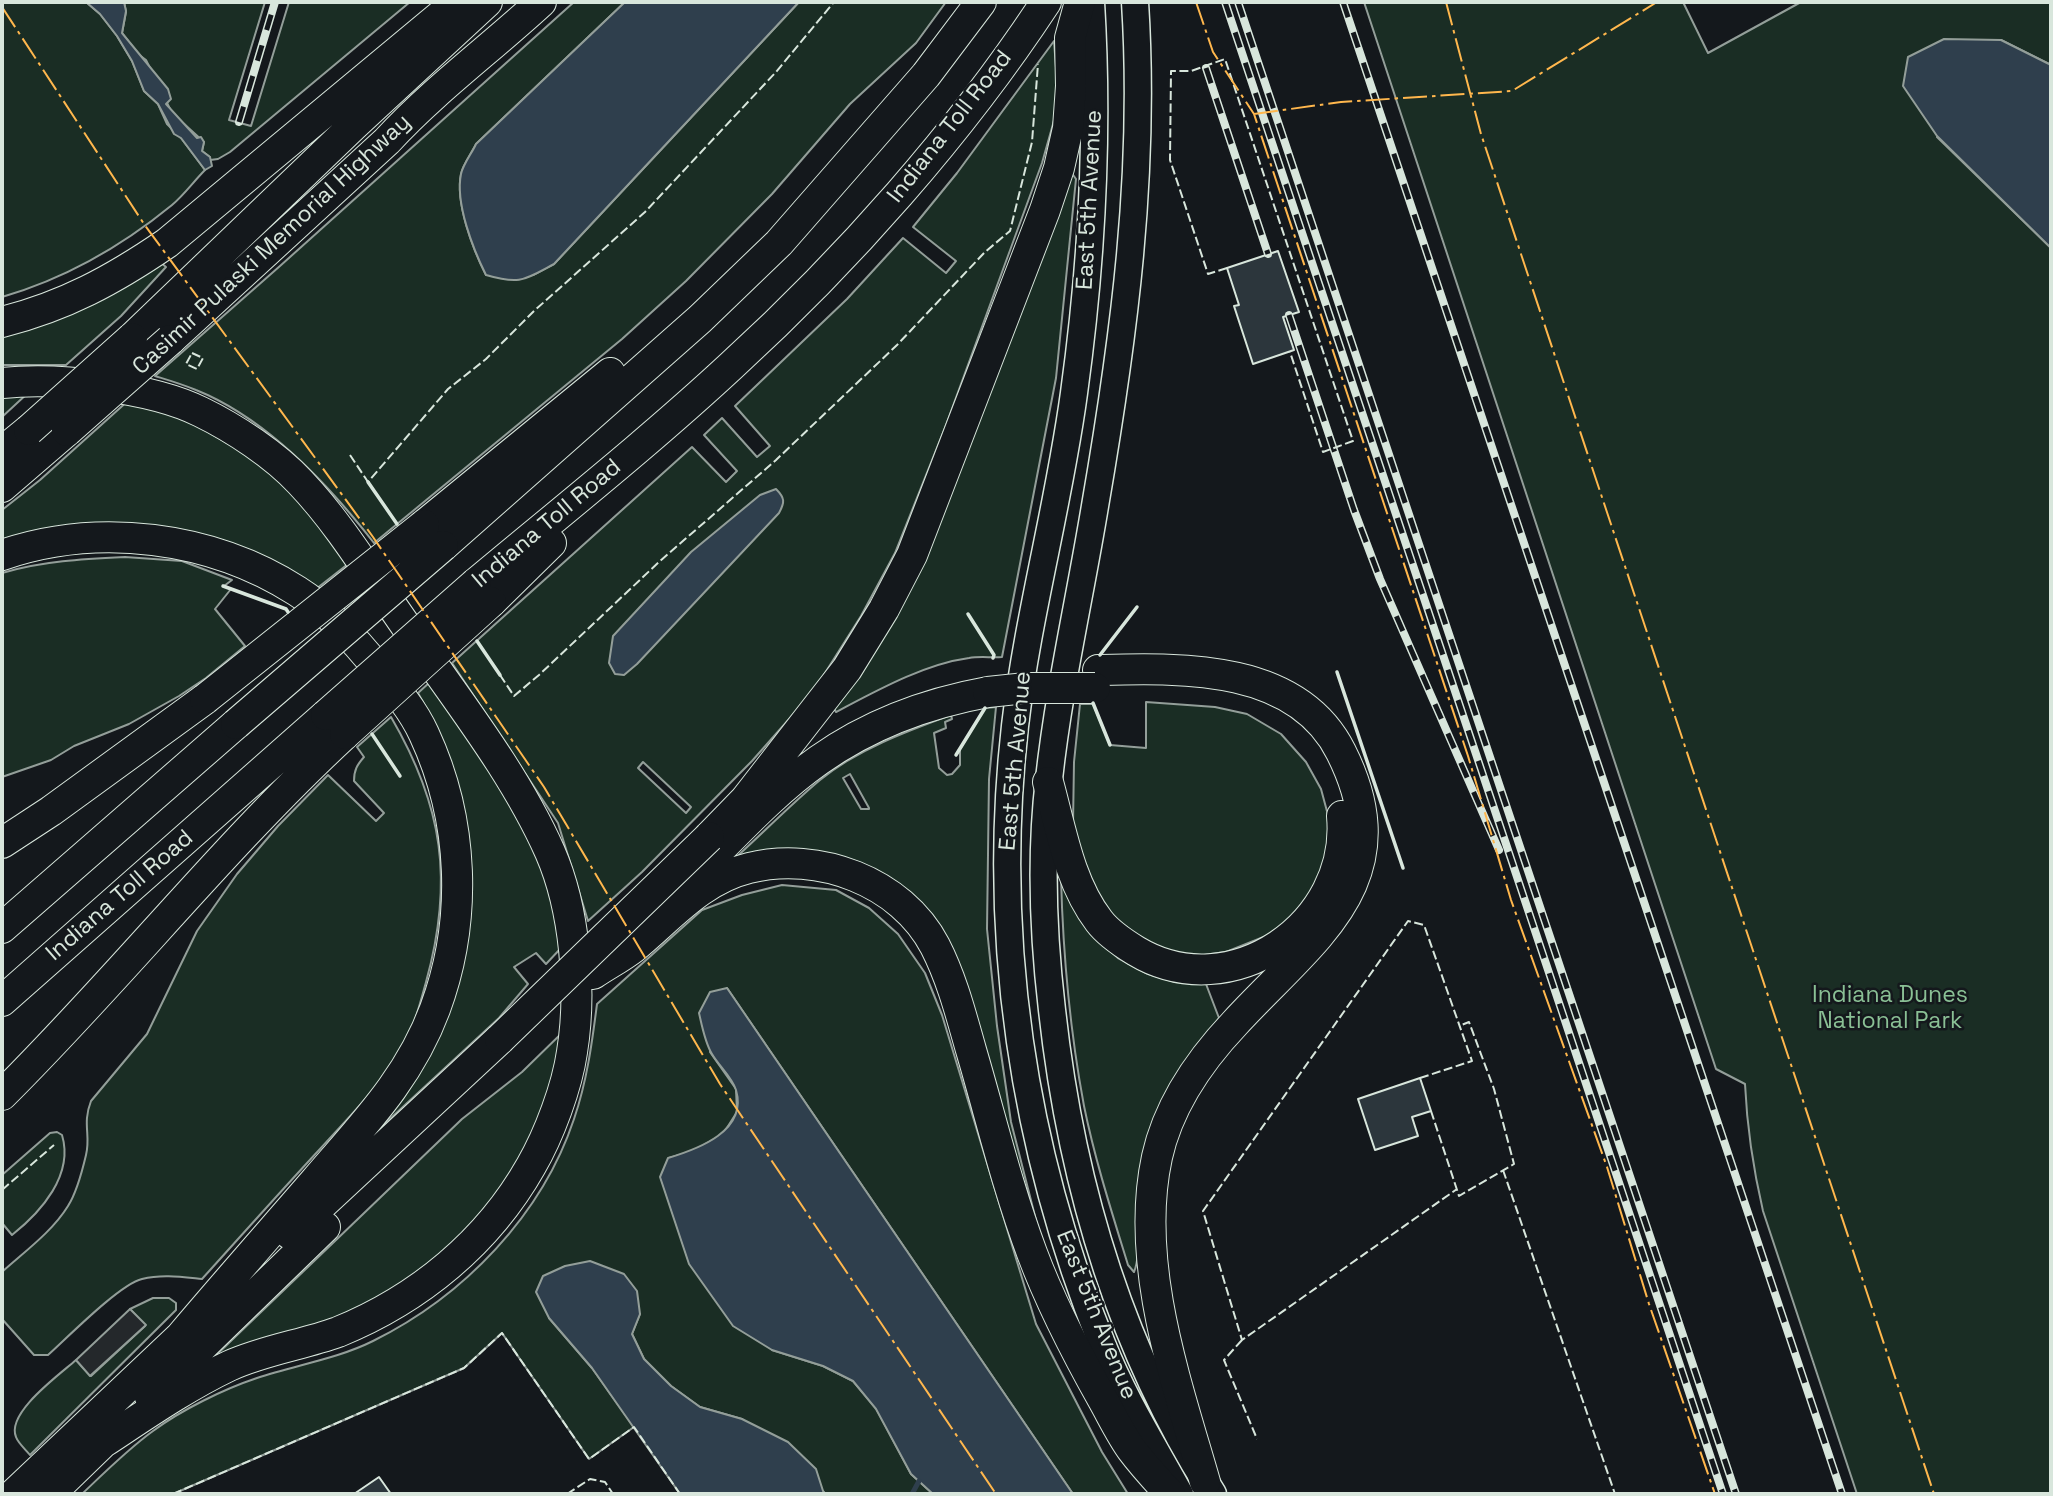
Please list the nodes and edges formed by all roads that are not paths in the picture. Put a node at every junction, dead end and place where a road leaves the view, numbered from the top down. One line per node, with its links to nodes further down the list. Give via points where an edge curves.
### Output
1 (457, 2): 11 (highway, via 167,243 84,294)
2 (486, 2): 13 (highway, Casimir Pulaski Memorial Highway, bridge, via 132,338)
3 (520, 2): 10 (highway, via 507,14)
4 (541, 2): 10 (highway, Casimir Pulaski Memorial Highway)
5 (981, 2): 15 (highway, via 926,75 779,243 700,319 616,368)
6 (1080, 2): 21 (highway, via 1070,38 1069,107 1059,168 916,544 847,669)
7 (1091, 2): 31 (main road, East 5th Avenue, via 1094,179 1087,283 1074,396 1015,725 1008,932 1026,1087 1069,1257 1103,1347 1136,1416)
8 (1135, 2): 20 (main road, East 5th Avenue, via 1137,189 1128,291)
9 (1043, 6): 19 (highway, Indiana Toll Road, bridge, via 961,118 815,285 731,367)
10 (489, 45): 14 (highway, Casimir Pulaski Memorial Highway, bridge, via 170,340)
11 (2, 322)
12 (2, 383): 30 (highway, via 97,386 151,395 199,411 252,443 299,480 341,533 524,801 551,855 565,898 573,946 576,1012 572,1056 554,1116 512,1198 471,1246 393,1306 335,1333 232,1365)
13 (2, 452)
14 (2, 487)
15 (433, 536): 23 (highway, bridge); 24 (highway, bridge, via 236,724)
16 (2, 555): 29 (highway, via 63,540 158,540 211,551 257,568 299,592 348,634 402,698 423,732 452,816 457,864 452,947 419,1046 390,1094)
17 (1097, 679): 18 (highway, bridge, via 1026,688); 20 (highway, via 1203,690 1259,704 1305,735 1321,754 1341,805 1343,833 1331,884 1302,928 1280,946 1250,960 1220,968 1185,969 1151,960 1100,923 1082,894); 31 (highway, via 1201,672 1265,685 1317,719 1336,742 1359,796 1360,862 1349,892 1315,942 1201,1063 1174,1107 1157,1157 1152,1244 1157,1293)
18 (989, 683): 21 (highway, via 925,688 844,723); 22 (highway, via 854,738)
19 (335, 724): 26 (highway, Indiana Toll Road); 28 (highway, via 290,785 64,1034)
20 (1048, 782): 31 (main road, East 5th Avenue, via 1045,928 1059,1080 1077,1168 1122,1314)
21 (745, 800): 22 (highway)
22 (716, 842): 25 (highway); 27 (highway, bridge)
23 (2, 843)
24 (2, 928)
25 (593, 974): 27 (highway); 34 (highway, via 631,949 689,897 748,868 815,865 844,871 884,890 914,917 934,944 952,984 1032,1254 1070,1342 1131,1449)
26 (2, 1000)
27 (511, 1041): 29 (highway); 30 (highway)
28 (2, 1095)
29 (181, 1336): 32 (highway)
30 (104, 1442): 33 (highway)
31 (1199, 1490)
32 (14, 1494)
33 (50, 1494)
34 (1170, 1494)

